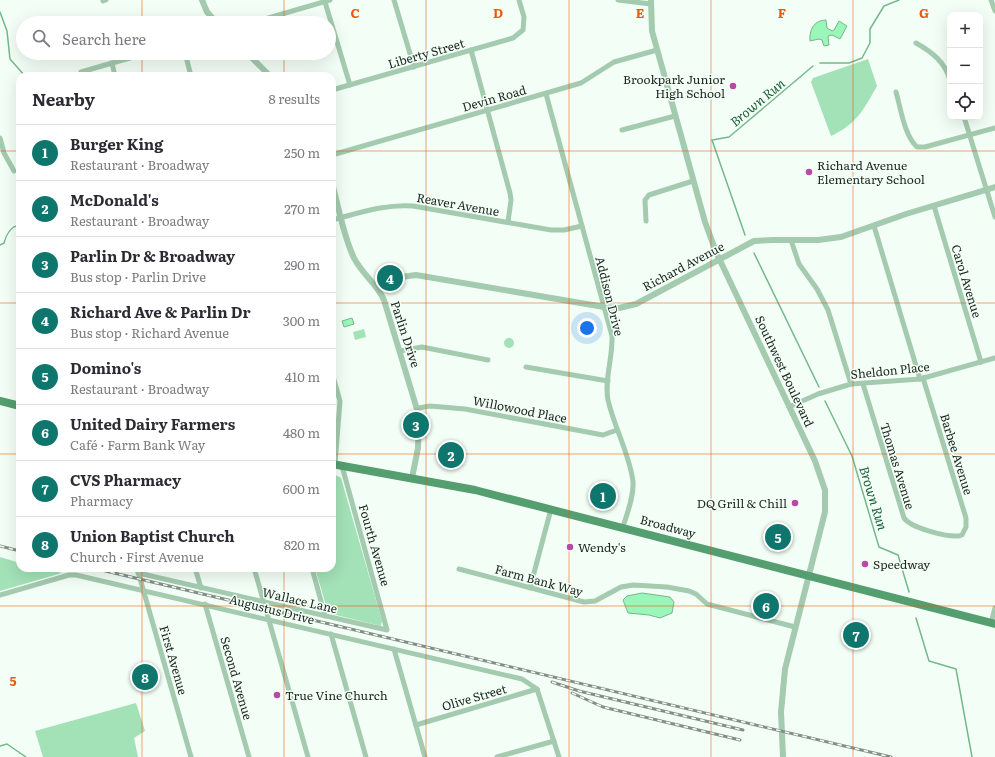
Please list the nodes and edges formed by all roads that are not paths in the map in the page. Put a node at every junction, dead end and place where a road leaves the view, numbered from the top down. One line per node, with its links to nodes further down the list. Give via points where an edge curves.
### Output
1 (202, 0): 9 (street)
2 (394, 0): 20 (street)
3 (519, 0): 14 (street, Liberty Street, via 524,17 523,30 513,38)
4 (618, 0): 7 (street)
5 (992, 0): 8 (street)
6 (328, 1): 10 (street); 11 (street)
7 (651, 2): 15 (street, Southwest Boulevard, via 651,23)
8 (995, 11)
9 (211, 16)
10 (276, 16)
11 (332, 16)
12 (336, 32): 26 (street)
13 (916, 44): 25 (street, via 939,60)
14 (471, 50): 20 (street, Liberty Street); 30 (street)
15 (657, 50): 29 (street, Devin Road, via 614,62 585,81); 31 (street, Southwest Boulevard)
16 (122, 60): 19 (street)
17 (186, 60): 23 (street)
18 (254, 60): 24 (street)
19 (112, 63): 21 (street); 22 (street)
20 (414, 67): 26 (street, Liberty Street)
21 (81, 72)
22 (114, 72)
23 (190, 72)
24 (266, 72)
25 (947, 72)
26 (350, 85): 27 (street, Liberty Street)
27 (336, 89)
28 (896, 92): 35 (street, via 907,130 917,147 925,148)
29 (546, 94): 30 (street, Devin Road); 49 (street, Addison Drive)
30 (488, 110): 37 (street, Devin Road); 48 (street, via 510,193)
31 (675, 116): 34 (street); 39 (street, Southwest Boulevard)
32 (965, 120): 35 (street)
33 (995, 128): 35 (street)
34 (622, 130)
35 (971, 135): 41 (street)
36 (0, 138): 38 (street, via 4,153)
37 (336, 154)
38 (14, 171)
39 (693, 181): 47 (street, via 649,195 645,200); 52 (street, Southwest Boulevard, via 704,222)
40 (995, 188): 41 (street, Richard Avenue)
41 (987, 190): 43 (street, Richard Avenue); 44 (street)
42 (336, 197): 45 (street, Parlin Drive)
43 (934, 206): 50 (street, Richard Avenue); 58 (street, Carol Avenue)
44 (995, 217)
45 (342, 218): 46 (street, Reaver Avenue); 48 (street, Reaver Avenue, via 397,205); 53 (street, Parlin Drive, via 354,258)
46 (336, 219)
47 (646, 221)
48 (508, 222): 49 (street, Reaver Avenue, via 558,231)
49 (582, 226): 54 (street, Addison Drive)
50 (874, 226): 51 (street, Richard Avenue, via 833,239); 60 (street, Barbee Avenue)
51 (791, 240): 52 (street, Richard Avenue, via 754,242); 62 (street, via 799,264 818,289 828,310)
52 (720, 259): 54 (street, Richard Avenue, via 636,304 619,308); 67 (street, Southwest Boulevard)
53 (379, 289): 54 (street, Richard Avenue, via 401,277 424,276); 55 (street, Parlin Drive)
54 (604, 307): 61 (street, Addison Drive, via 612,336)
55 (400, 350): 57 (street, via 422,347); 68 (street, Parlin Drive)
56 (995, 358): 58 (street, Sheldon Place)
57 (488, 360)
58 (982, 362): 60 (street, Sheldon Place)
59 (526, 367): 61 (street)
60 (922, 379): 63 (street, Sheldon Place); 74 (street, Barbee Avenue, via 966,518 966,527)
61 (608, 381): 69 (street, Addison Drive, via 608,400)
62 (851, 384): 63 (street, Sheldon Place); 67 (street, Sheldon Place, via 818,394)
63 (863, 384): 74 (street, Thomas Avenue, via 904,518 909,524 918,527 956,536)
64 (336, 387): 70 (street, Fourth Avenue, via 340,401)
65 (0, 401): 66 (main road)
66 (16, 405)
67 (789, 407): 81 (street, Southwest Boulevard, via 821,475 826,498 823,520)
68 (418, 408): 69 (street, Willowood Place, via 430,406 465,409 603,435); 71 (street, Parlin Drive, via 419,438)
69 (617, 430): 73 (street, Addison Drive, via 633,481)
70 (336, 465): 71 (main road, Broadway); 93 (street, Fourth Avenue)
71 (412, 478): 72 (main road, Broadway)
72 (552, 509): 73 (main road, Broadway); 83 (street)
73 (623, 527): 81 (main road, Broadway)
74 (962, 535)
75 (459, 569): 83 (street, Farm Bank Way)
76 (138, 572): 84 (street, First Avenue)
77 (144, 572): 82 (street, Wallace Lane)
78 (196, 572): 82 (street)
79 (255, 572): 86 (street)
80 (313, 572): 89 (street)
81 (808, 575): 91 (main road, Broadway); 92 (street, Southwest Boulevard)
82 (201, 588): 86 (street, Wallace Lane)
83 (530, 588): 92 (street, Farm Bank Way, via 584,602 594,601 627,585 667,587 696,594 707,604)
84 (143, 590): 85 (street, Augustus Drive, via 69,575); 87 (street, Augustus Drive); 99 (street, First Avenue)
85 (0, 594)
86 (263, 602): 89 (street, Wallace Lane); 90 (street)
87 (205, 604): 90 (street, Augustus Drive); 100 (street, Second Avenue)
88 (995, 608): 91 (street)
89 (326, 616): 93 (street, Wallace Lane)
90 (268, 618): 94 (street, Augustus Drive); 101 (street)
91 (993, 623)
92 (795, 627): 106 (street, Southwest Boulevard, via 782,691)
93 (387, 630)
94 (331, 634): 95 (street, Augustus Drive); 102 (street)
95 (394, 649): 96 (street, Augustus Drive, via 522,679); 97 (street)
96 (537, 689): 97 (street, Olive Street); 98 (street)
97 (416, 725): 103 (street)
98 (554, 741): 104 (street); 105 (street)
99 (191, 757)
100 (249, 757)
101 (308, 757)
102 (366, 757)
103 (425, 757)
104 (497, 757)
105 (559, 757)
106 (783, 757)

